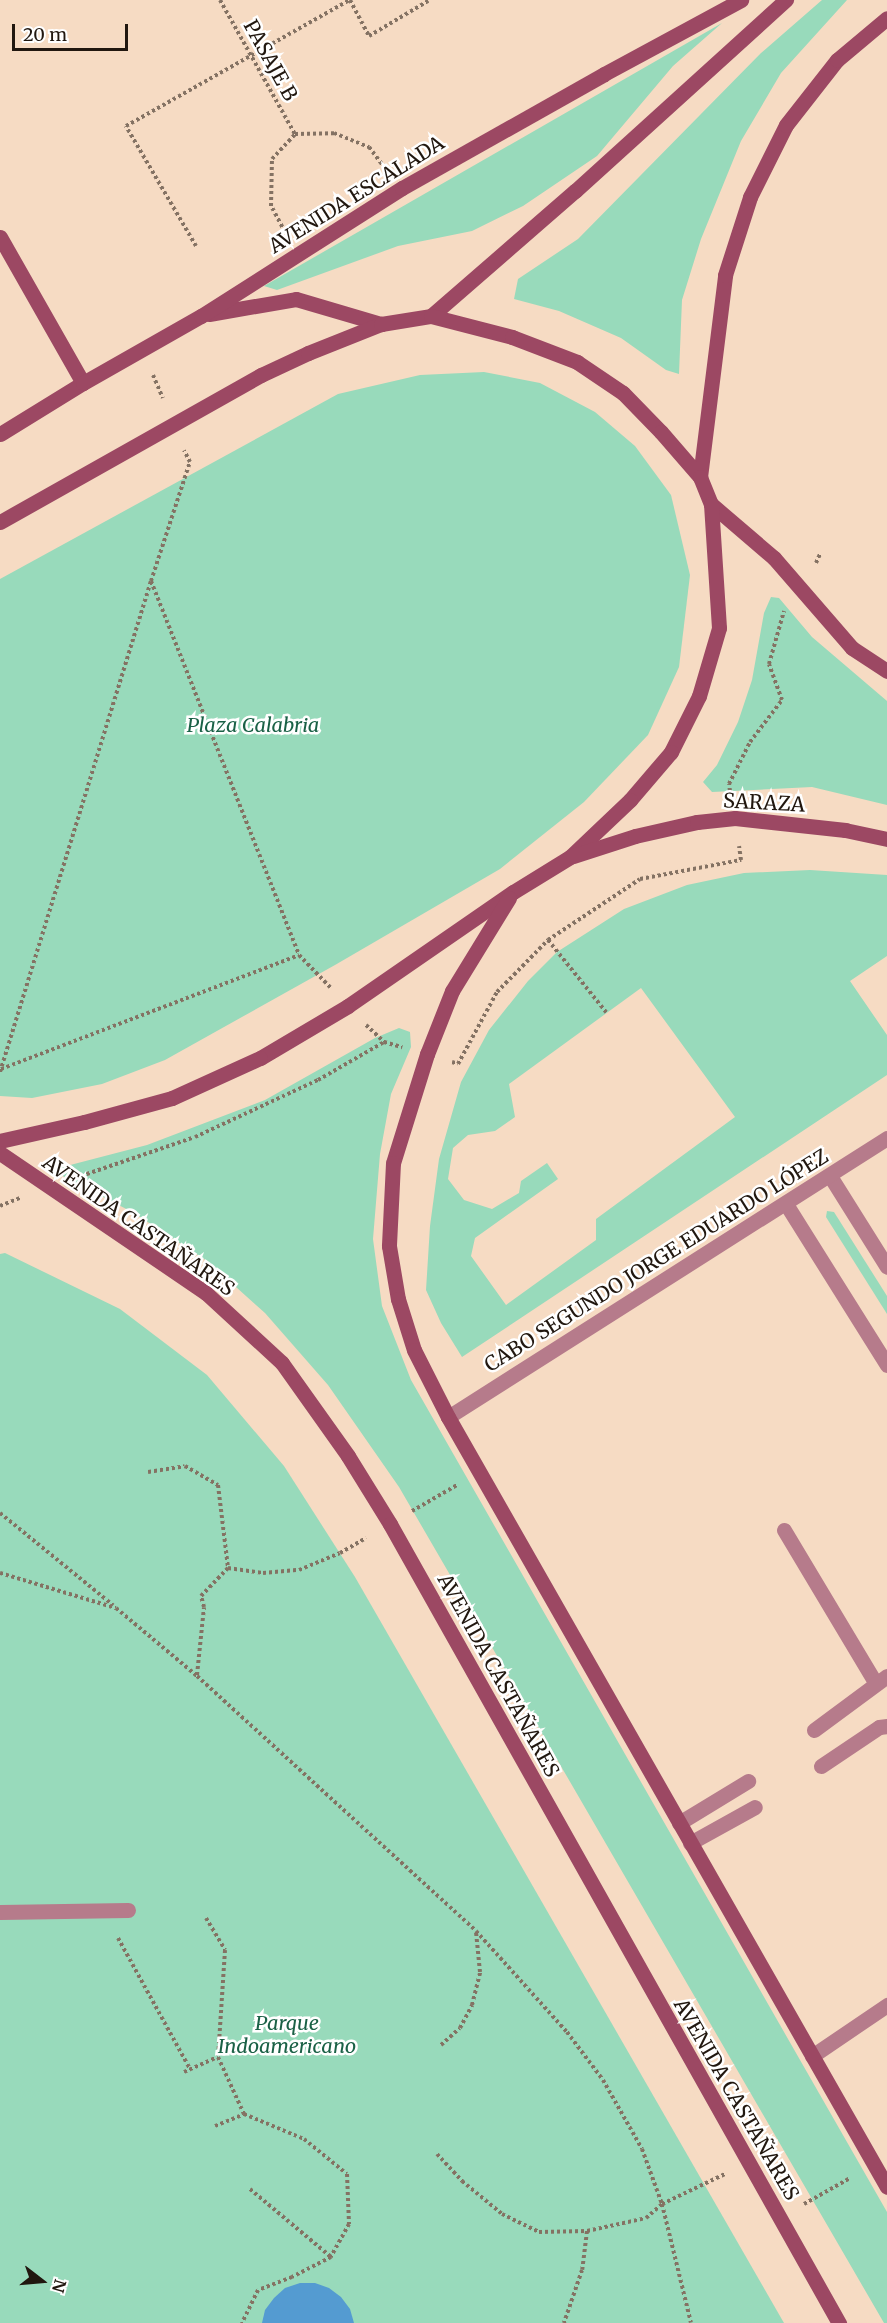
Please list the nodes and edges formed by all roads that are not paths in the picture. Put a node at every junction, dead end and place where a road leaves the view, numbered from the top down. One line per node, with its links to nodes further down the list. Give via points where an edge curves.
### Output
1 (741, 0): 5 (main road, AVENIDA ESCALADA, via 402,188)
2 (786, 0): 6 (main road)
3 (887, 18): 10 (main road, via 837,60 786,125 750,196 725,275)
4 (0, 237): 8 (main road)
5 (201, 316): 7 (main road, via 296,298); 8 (main road, AVENIDA ESCALADA)
6 (431, 316): 7 (main road); 10 (main road, via 512,338 577,362 623,393)
7 (381, 324): 12 (main road, via 261,375)
8 (83, 382): 9 (main road, AVENIDA ESCALADA)
9 (0, 434)
10 (700, 477): 11 (main road)
11 (711, 504): 13 (main road, via 774,558 852,648); 15 (main road, via 719,628 699,696 671,752 630,800)
12 (0, 522)
13 (887, 672)
14 (887, 839): 15 (main road, SARAZA, via 845,830 735,818 635,836)
15 (570, 857): 16 (main road)
16 (513, 892): 18 (main road, via 348,1006 260,1058 172,1098); 24 (main road, via 452,992 427,1054 393,1163 389,1246 398,1299 414,1350)
17 (887, 1138): 20 (street, CABO SEGUNDO JORGE EDUARDO LÓPEZ)
18 (0, 1141)
19 (0, 1153): 39 (main road, AVENIDA CASTAÑARES, via 206,1293 282,1363 348,1456 390,1524)
20 (830, 1176): 21 (street, CABO SEGUNDO JORGE EDUARDO LÓPEZ); 22 (street)
21 (786, 1204): 23 (street); 24 (street, CABO SEGUNDO JORGE EDUARDO LÓPEZ)
22 (887, 1267)
23 (887, 1365)
24 (448, 1417): 32 (main road)
25 (784, 1530): 26 (street)
26 (881, 1680): 28 (street)
27 (887, 1726): 29 (street, via 879,1727)
28 (814, 1730)
29 (821, 1766)
30 (748, 1781): 32 (street)
31 (755, 1807): 33 (street)
32 (679, 1823): 33 (main road)
33 (690, 1843): 37 (main road)
34 (128, 1910): 35 (street)
35 (0, 1912)
36 (887, 2005): 37 (street)
37 (812, 2056): 38 (main road)
38 (887, 2187)
39 (839, 2323)

